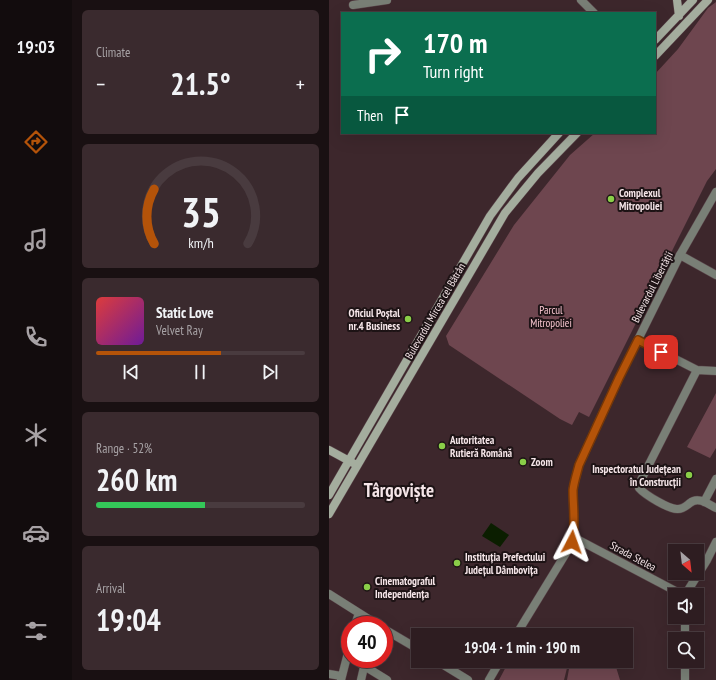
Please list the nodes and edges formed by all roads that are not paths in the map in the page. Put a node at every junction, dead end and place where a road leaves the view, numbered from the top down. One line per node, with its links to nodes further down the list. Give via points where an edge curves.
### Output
1 (387, 0): 6 (street)
2 (581, 0): 7 (street)
3 (677, 0): 8 (main road)
4 (693, 0): 8 (main road)
5 (708, 0): 10 (main road)
6 (353, 5)
7 (593, 12)
8 (679, 16): 9 (main road)
9 (656, 39)
10 (656, 55)
11 (558, 134): 20 (main road, Bulevardul Mircea cel Bătrân, via 518,178 490,216)
12 (576, 134): 21 (main road, Bulevardul Mircea cel Bătrân, via 538,173 505,213)
13 (716, 192): 14 (street, Bulevardul Libertății)
14 (680, 255): 15 (street); 16 (street, Bulevardul Libertății)
15 (716, 275)
16 (638, 340): 17 (street); 28 (street, Bulevardul Libertății, via 579,465 573,489)
17 (697, 370): 18 (street); 24 (street, via 639,488 643,493 675,509)
18 (716, 371)
19 (329, 450): 20 (main road)
20 (349, 461): 21 (main road); 23 (main road, Bulevardul Mircea cel Bătrân)
21 (357, 465): 27 (main road, Bulevardul Mircea cel Bătrân)
22 (716, 479): 24 (street)
23 (329, 495)
24 (705, 499): 25 (street); 26 (street)
25 (716, 503)
26 (716, 508)
27 (329, 514)
28 (573, 537): 31 (street, Strada Stelea); 37 (street, Bulevardul Libertății, via 569,550)
29 (716, 542): 30 (street)
30 (712, 556): 32 (street)
31 (671, 588)
32 (689, 588)
33 (329, 594): 34 (street)
34 (359, 613): 35 (street); 36 (street)
35 (358, 616)
36 (364, 616)
37 (520, 628)
38 (393, 634): 39 (street)
39 (411, 645)
40 (345, 668): 47 (street)
41 (364, 668): 48 (street)
42 (366, 668): 49 (street)
43 (448, 668): 50 (street)
44 (496, 668): 51 (street)
45 (685, 668): 52 (street)
46 (329, 674): 47 (street)
47 (341, 678)
48 (361, 680)
49 (387, 680)
50 (468, 680)
51 (489, 680)
52 (685, 680)

